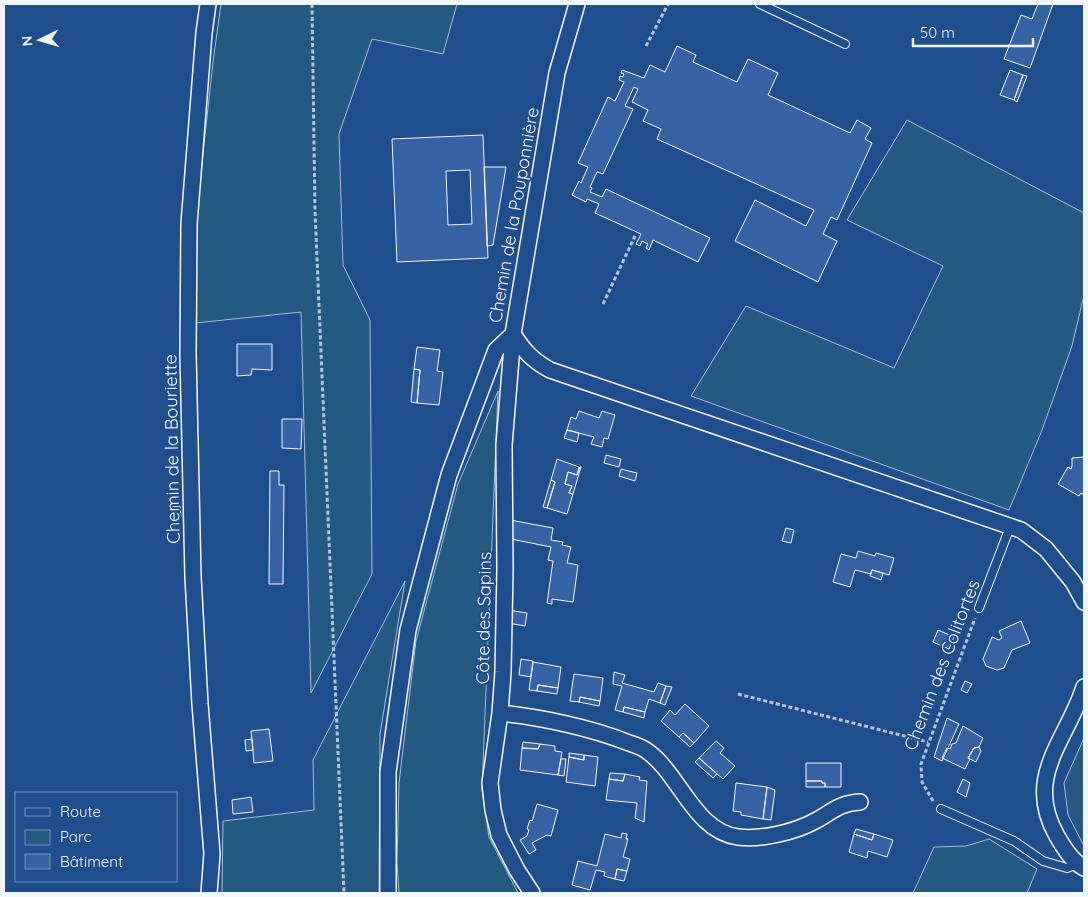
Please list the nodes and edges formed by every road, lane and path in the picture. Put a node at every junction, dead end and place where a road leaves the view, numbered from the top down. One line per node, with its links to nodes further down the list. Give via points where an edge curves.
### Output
1 (208, 4): 21 (street, Chemin de la Bouriette, via 189,224 188,353 193,578 212,854)
2 (312, 4): 22 (path, via 315,211)
3 (577, 4): 10 (street, Chemin de la Pouponnière, via 557,73)
4 (668, 4): 7 (path)
5 (760, 4): 6 (lane)
6 (845, 44)
7 (646, 46)
8 (635, 236): 9 (path)
9 (603, 304)
10 (513, 334): 11 (street, via 534,361 550,370); 16 (street, Côte des Sapins, via 504,445 505,569); 23 (street, Chemin de la Pouponnière, via 496,350 449,475 408,630 388,772)
11 (1010, 527): 12 (street, via 1021,530 1046,549 1073,582); 13 (lane, Chemin des Colitortes)
12 (1084, 602)
13 (979, 608): 17 (path, Chemin des Colitortes)
14 (1084, 687): 20 (street, via 1048,769 1044,799 1053,828 1065,849)
15 (738, 694): 17 (path)
16 (500, 712): 18 (street, via 613,736 646,750 660,762 704,819 718,831 737,837 759,838 801,827 839,806); 24 (street, Côte des Sapins, via 490,783 493,810 500,835)
17 (928, 742): 19 (path, Chemin des Colitortes, via 921,764 922,782)
18 (860, 802)
19 (941, 809): 20 (lane, via 1014,841 1043,861 1067,868)
20 (1081, 866)
21 (210, 893)
22 (344, 893)
23 (388, 893)
24 (532, 893)

